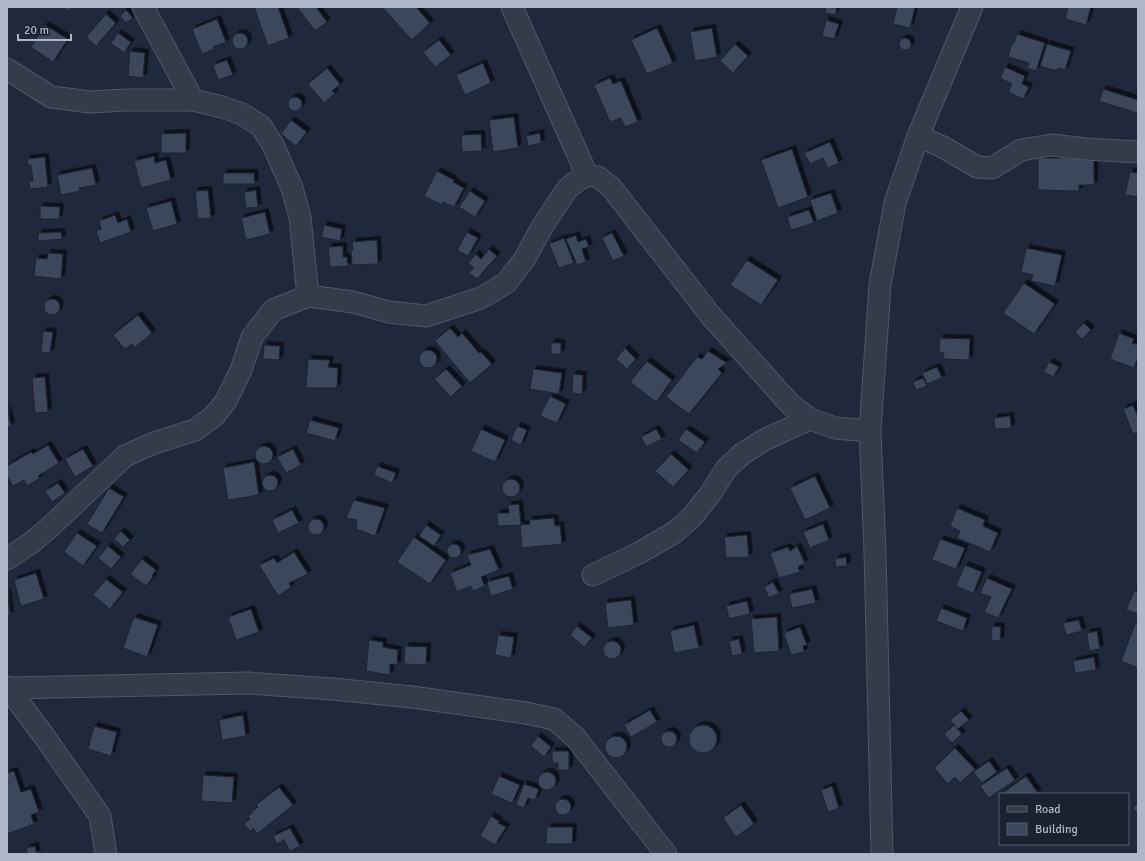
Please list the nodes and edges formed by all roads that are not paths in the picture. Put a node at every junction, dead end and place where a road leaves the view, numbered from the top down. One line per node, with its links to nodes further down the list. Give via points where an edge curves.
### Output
1 (144, 7): 5 (street)
2 (512, 7): 8 (street)
3 (972, 7): 6 (street)
4 (7, 69): 5 (street, via 51,97 90,102)
5 (193, 100): 9 (street, via 242,114 261,126 273,145 292,188 300,217)
6 (918, 136): 7 (street, via 943,147 976,167 992,168 1021,150 1052,145); 11 (street, via 895,203 880,285)
7 (1138, 152)
8 (586, 175): 9 (street, via 567,189 524,260 506,283 481,298 426,316 389,312 353,302); 10 (street, via 598,177 611,187 711,316 791,405)
9 (308, 296): 12 (street, via 273,310 252,337 241,370 226,400 214,416 195,430 126,456 50,527)
10 (810, 419): 11 (street, via 835,428); 13 (street, via 764,440 742,454 726,469 692,517 675,532)
11 (870, 431): 17 (street, via 876,551)
12 (7, 559)
13 (593, 575)
14 (8, 688): 15 (street, via 100,816); 16 (street, via 248,683 412,698 554,719 575,737)
15 (106, 854)
16 (666, 854)
17 (882, 854)

